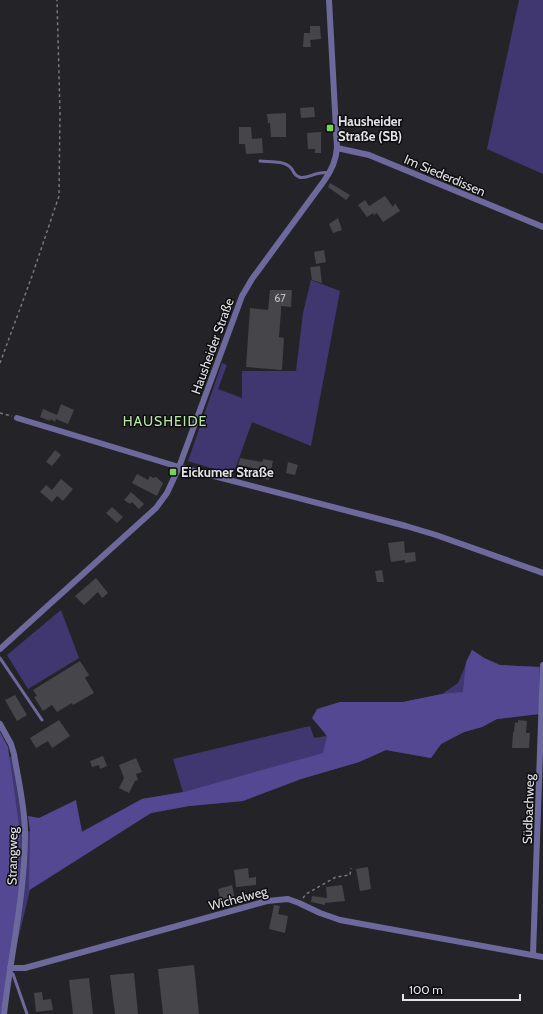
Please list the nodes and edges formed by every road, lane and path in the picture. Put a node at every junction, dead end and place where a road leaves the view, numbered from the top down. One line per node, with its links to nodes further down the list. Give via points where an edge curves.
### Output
1 (57, 0): 7 (path, via 59,196)
2 (329, 0): 3 (street, Hausheider Straße)
3 (337, 148): 5 (street, Hausheider Straße, via 337,156); 6 (street, Im Siederdissen, via 370,155)
4 (260, 162): 5 (lane, via 285,164 298,177 321,172)
5 (330, 173): 10 (street, Hausheider Straße, via 242,296)
6 (543, 227)
7 (0, 363)
8 (0, 413): 9 (path)
9 (16, 418): 10 (street)
10 (179, 467): 11 (street, via 406,526); 12 (street, Hausheider Straße, via 167,493 156,508)
11 (543, 573)
12 (0, 649)
13 (0, 658): 15 (lane)
14 (543, 664): 19 (street, Südbachweg)
15 (42, 720)
16 (0, 724): 21 (street, Strangweg, via 14,754 25,831 22,892)
17 (351, 868): 18 (path, via 350,875 336,877 306,894)
18 (300, 903): 19 (street, Wichelweg, via 340,920); 21 (street, Wichelweg, via 288,899 267,900 25,968)
19 (533, 955): 20 (street, Wichelweg)
20 (543, 957)
21 (10, 970): 22 (street, Strangweg); 23 (lane)
22 (4, 1014)
23 (26, 1014)

